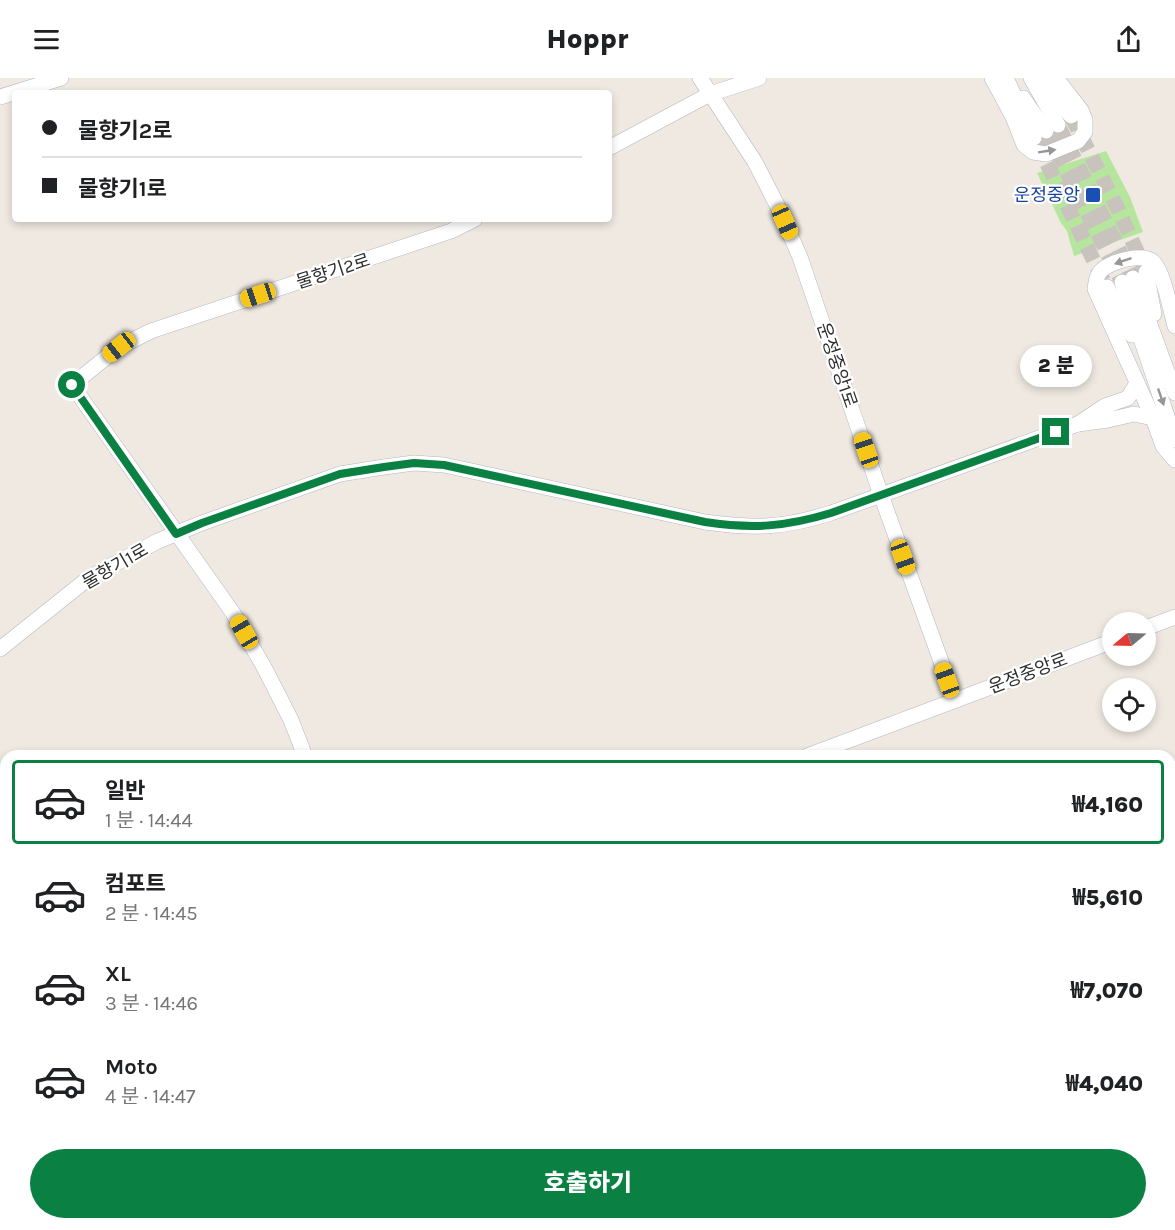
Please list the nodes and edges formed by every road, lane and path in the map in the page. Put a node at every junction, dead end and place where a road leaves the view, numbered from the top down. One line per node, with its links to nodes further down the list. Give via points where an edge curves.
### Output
1 (61, 78): 9 (street)
2 (699, 78): 10 (street, 운정중앙1로)
3 (759, 78): 10 (street)
4 (992, 78): 8 (street, one-way to 8, via 1024,145 1032,152 1046,154 1078,141 1085,132 1082,110)
5 (1008, 78): 11 (street)
6 (1031, 78): 11 (street)
7 (1039, 78): 11 (street)
8 (1056, 78)
9 (22, 90)
10 (710, 94): 12 (street); 23 (street, 운정중앙1로, via 755,162 800,256)
11 (1052, 128)
12 (612, 146)
13 (469, 222): 24 (street, 물향기2로, via 151,331 119,347 72,385)
14 (1107, 287): 16 (street)
15 (1175, 326): 17 (street, one-way to 17, via 1154,261 1135,257 1100,272 1095,289)
16 (1153, 373): 18 (street, via 1134,277); 21 (street, one-way to 21)
17 (1137, 383): 19 (street); 20 (street, via 1128,398 1106,406)
18 (1175, 393)
19 (1153, 418): 20 (street, via 1134,414); 22 (street, via 1163,446)
20 (1078, 424): 23 (street, 물향기1로)
21 (1175, 440)
22 (1175, 460)
23 (880, 495): 24 (street, 물향기1로, via 807,520 736,526 444,465 414,463 340,474); 29 (street, 운정중앙1로)
24 (176, 534): 28 (street, 물향기1로, via 85,581); 30 (street, 물향기2로, via 233,613 291,720)
25 (1174, 617): 26 (street)
26 (1156, 624)
27 (1102, 644): 29 (street, 운정중앙로)
28 (0, 649)
29 (955, 700): 31 (street, 운정중앙로)
30 (303, 750)
31 (823, 750)

